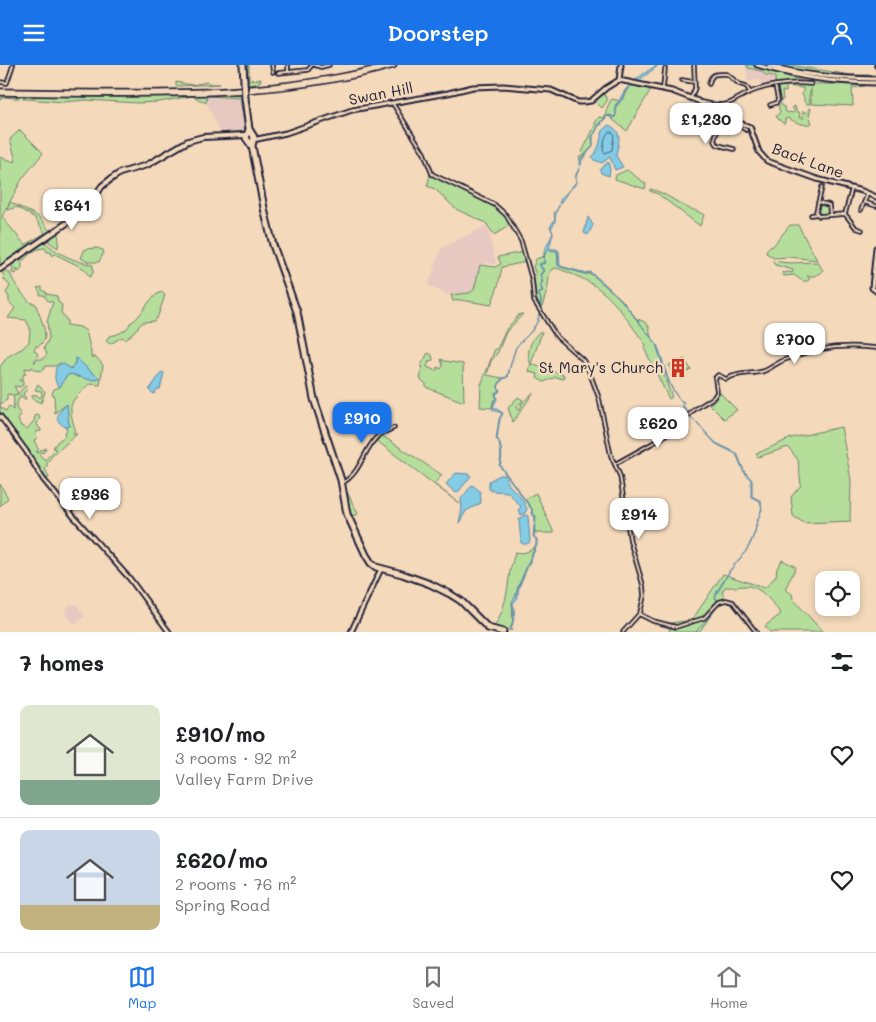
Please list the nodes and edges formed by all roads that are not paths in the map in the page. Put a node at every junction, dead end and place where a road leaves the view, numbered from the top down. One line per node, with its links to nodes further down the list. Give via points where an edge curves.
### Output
1 (13, 65): 20 (street, via 7,83)
2 (243, 65): 40 (main road, bridge)
3 (272, 65): 14 (street)
4 (288, 65): 15 (street)
5 (313, 65): 6 (street); 15 (street, via 308,69)
6 (328, 65)
7 (382, 65): 27 (highway, via 312,80 258,87)
8 (394, 65): 27 (highway, via 347,77 260,90)
9 (621, 65): 18 (street)
10 (694, 65): 21 (street)
11 (757, 65): 23 (street, via 810,79)
12 (768, 65): 17 (street, via 817,76)
13 (665, 69): 26 (street)
14 (273, 72)
15 (288, 72): 16 (street)
16 (278, 73)
17 (876, 79)
18 (619, 80): 26 (street); 30 (street, Swan Hill, via 591,101 584,102 551,90 487,86)
19 (682, 80): 21 (street)
20 (0, 82)
21 (694, 82): 29 (street)
22 (710, 82): 28 (street, via 712,75 727,73)
23 (876, 83)
24 (811, 84): 25 (street)
25 (775, 85): 28 (street); 34 (street, via 778,100)
26 (664, 88): 29 (street)
27 (0, 90)
28 (750, 92): 33 (street, via 728,105)
29 (691, 98): 31 (street)
30 (398, 101): 32 (street, Swan Hill); 35 (street)
31 (698, 101): 33 (street); 36 (street, Back Lane)
32 (392, 102): 35 (street); 40 (street, Swan Hill, via 352,109 286,133)
33 (707, 103): 36 (street)
34 (770, 105)
35 (397, 107): 61 (street, via 434,175 492,203 506,215 521,241 534,301 557,337 583,359 589,371)
36 (705, 108): 37 (street, Back Lane)
37 (722, 116): 38 (street, Back Lane); 41 (street, via 714,141)
38 (740, 123): 39 (street); 43 (street, Back Lane, via 751,127 759,151 767,161)
39 (746, 130)
40 (250, 138): 56 (main road, via 192,139 147,165 114,177 102,186 86,209); 62 (main road, via 265,213 296,312 314,399)
41 (733, 150)
42 (822, 187): 46 (street)
43 (852, 188): 44 (street, Back Lane); 51 (street)
44 (868, 193): 45 (street, Back Lane); 47 (street)
45 (876, 197)
46 (818, 202): 50 (street); 53 (street, via 829,206)
47 (864, 202): 48 (street); 49 (street)
48 (876, 206)
49 (861, 210)
50 (816, 214): 52 (street); 53 (street)
51 (845, 214): 53 (street); 54 (street, via 856,228)
52 (811, 215)
53 (830, 215)
54 (862, 230)
55 (876, 247): 57 (street)
56 (0, 269)
57 (874, 290)
58 (876, 348): 61 (street, via 858,345 826,348 796,355 764,371 740,373 726,379 718,375 714,397 660,439)
59 (0, 416): 65 (street, via 46,482 136,586)
60 (394, 428): 62 (street, via 377,437 357,468)
61 (615, 464): 64 (street, via 621,479 630,541 643,585)
62 (342, 483): 63 (main road, via 346,509 363,550 370,563)
63 (381, 569): 66 (street); 67 (main road, via 440,588 461,601 488,628)
64 (639, 614): 68 (street); 69 (street, via 676,627 702,619 719,602 730,600)
65 (169, 632)
66 (351, 632)
67 (503, 632)
68 (623, 632)
69 (756, 632)

